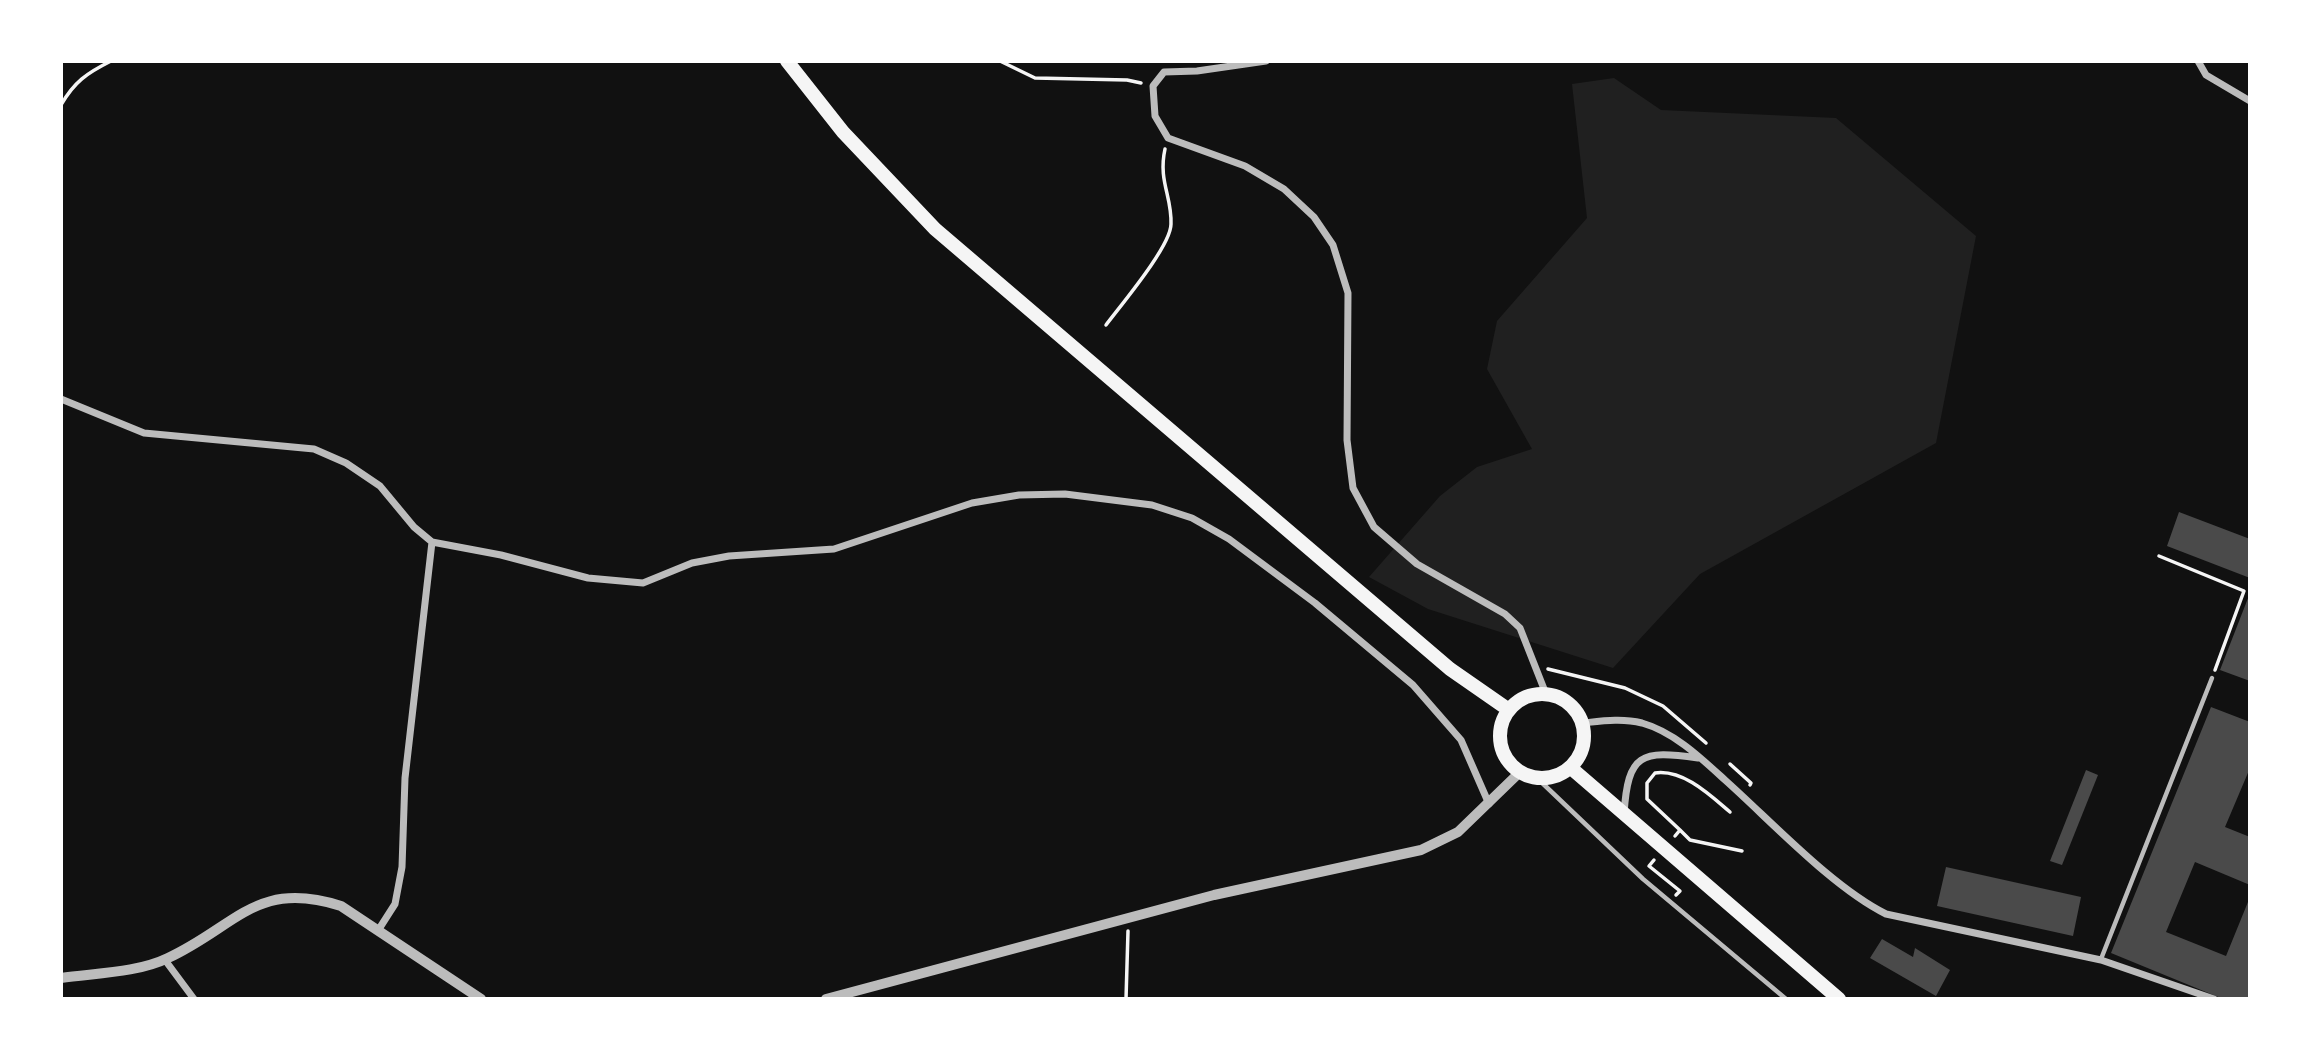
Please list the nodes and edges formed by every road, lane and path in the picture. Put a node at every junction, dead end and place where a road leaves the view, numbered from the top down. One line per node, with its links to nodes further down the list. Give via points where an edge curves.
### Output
1 (111, 61): 8 (path, via 72,86)
2 (787, 61): 16 (highway, via 843,132 935,229 1450,669)
3 (1000, 61): 6 (path, via 1035,78 1127,80)
4 (1266, 61): 6 (street, via 1164,72)
5 (2197, 61): 7 (street, via 2206,75)
6 (1153, 86): 9 (street, via 1154,116)
7 (2250, 101)
8 (61, 105)
9 (1168, 138): 10 (path, via 1161,169 1171,226 1156,257); 15 (street, via 1245,166 1284,190 1314,217 1333,245 1348,293 1346,440 1353,488 1374,527 1417,564 1505,614 1520,628)
10 (1106, 325)
11 (61, 399): 12 (street, via 144,433 314,449 380,485)
12 (432, 542): 22 (street, via 587,578 643,583 692,563 729,556 834,549 972,503 1019,495 1065,494 1152,505 1192,518 1229,539 1413,685 1461,740); 30 (street, via 405,778 402,867 395,904)
13 (2160, 556): 14 (path, via 2244,591)
14 (2212, 678): 32 (lane)
15 (1546, 694): 16 (highway, via 1519,700); 17 (highway, via 1569,703)
16 (1509, 710): 20 (highway, via 1499,736 1502,750)
17 (1583, 723): 18 (street, via 1640,722 1662,730); 19 (highway, via 1583,747)
18 (1702, 759): 24 (street, via 1654,754 1641,760 1626,785); 32 (street, via 1856,896 1886,914)
19 (1571, 768): 21 (highway, via 1550,779); 24 (highway)
20 (1519, 772): 21 (highway); 22 (street)
21 (1538, 779): 28 (lane)
22 (1489, 805): 29 (street, via 1458,832 1421,850)
23 (1730, 812): 25 (path, via 1673,774 1655,772 1647,783 1647,799)
24 (1624, 815): 26 (highway)
25 (1679, 831): 26 (path); 27 (path, via 1690,840)
26 (1663, 849): 28 (path, via 1649,866 1680,891); 39 (highway)
27 (1742, 851)
28 (1671, 902): 38 (lane)
29 (1128, 918): 36 (street); 37 (path)
30 (379, 929): 31 (street, via 341,906 291,896 250,909); 35 (street)
31 (165, 960): 33 (street); 34 (street)
32 (2101, 960): 40 (street)
33 (61, 978)
34 (194, 999)
35 (481, 999)
36 (826, 999)
37 (1126, 999)
38 (1786, 999)
39 (1839, 999)
40 (2214, 999)

